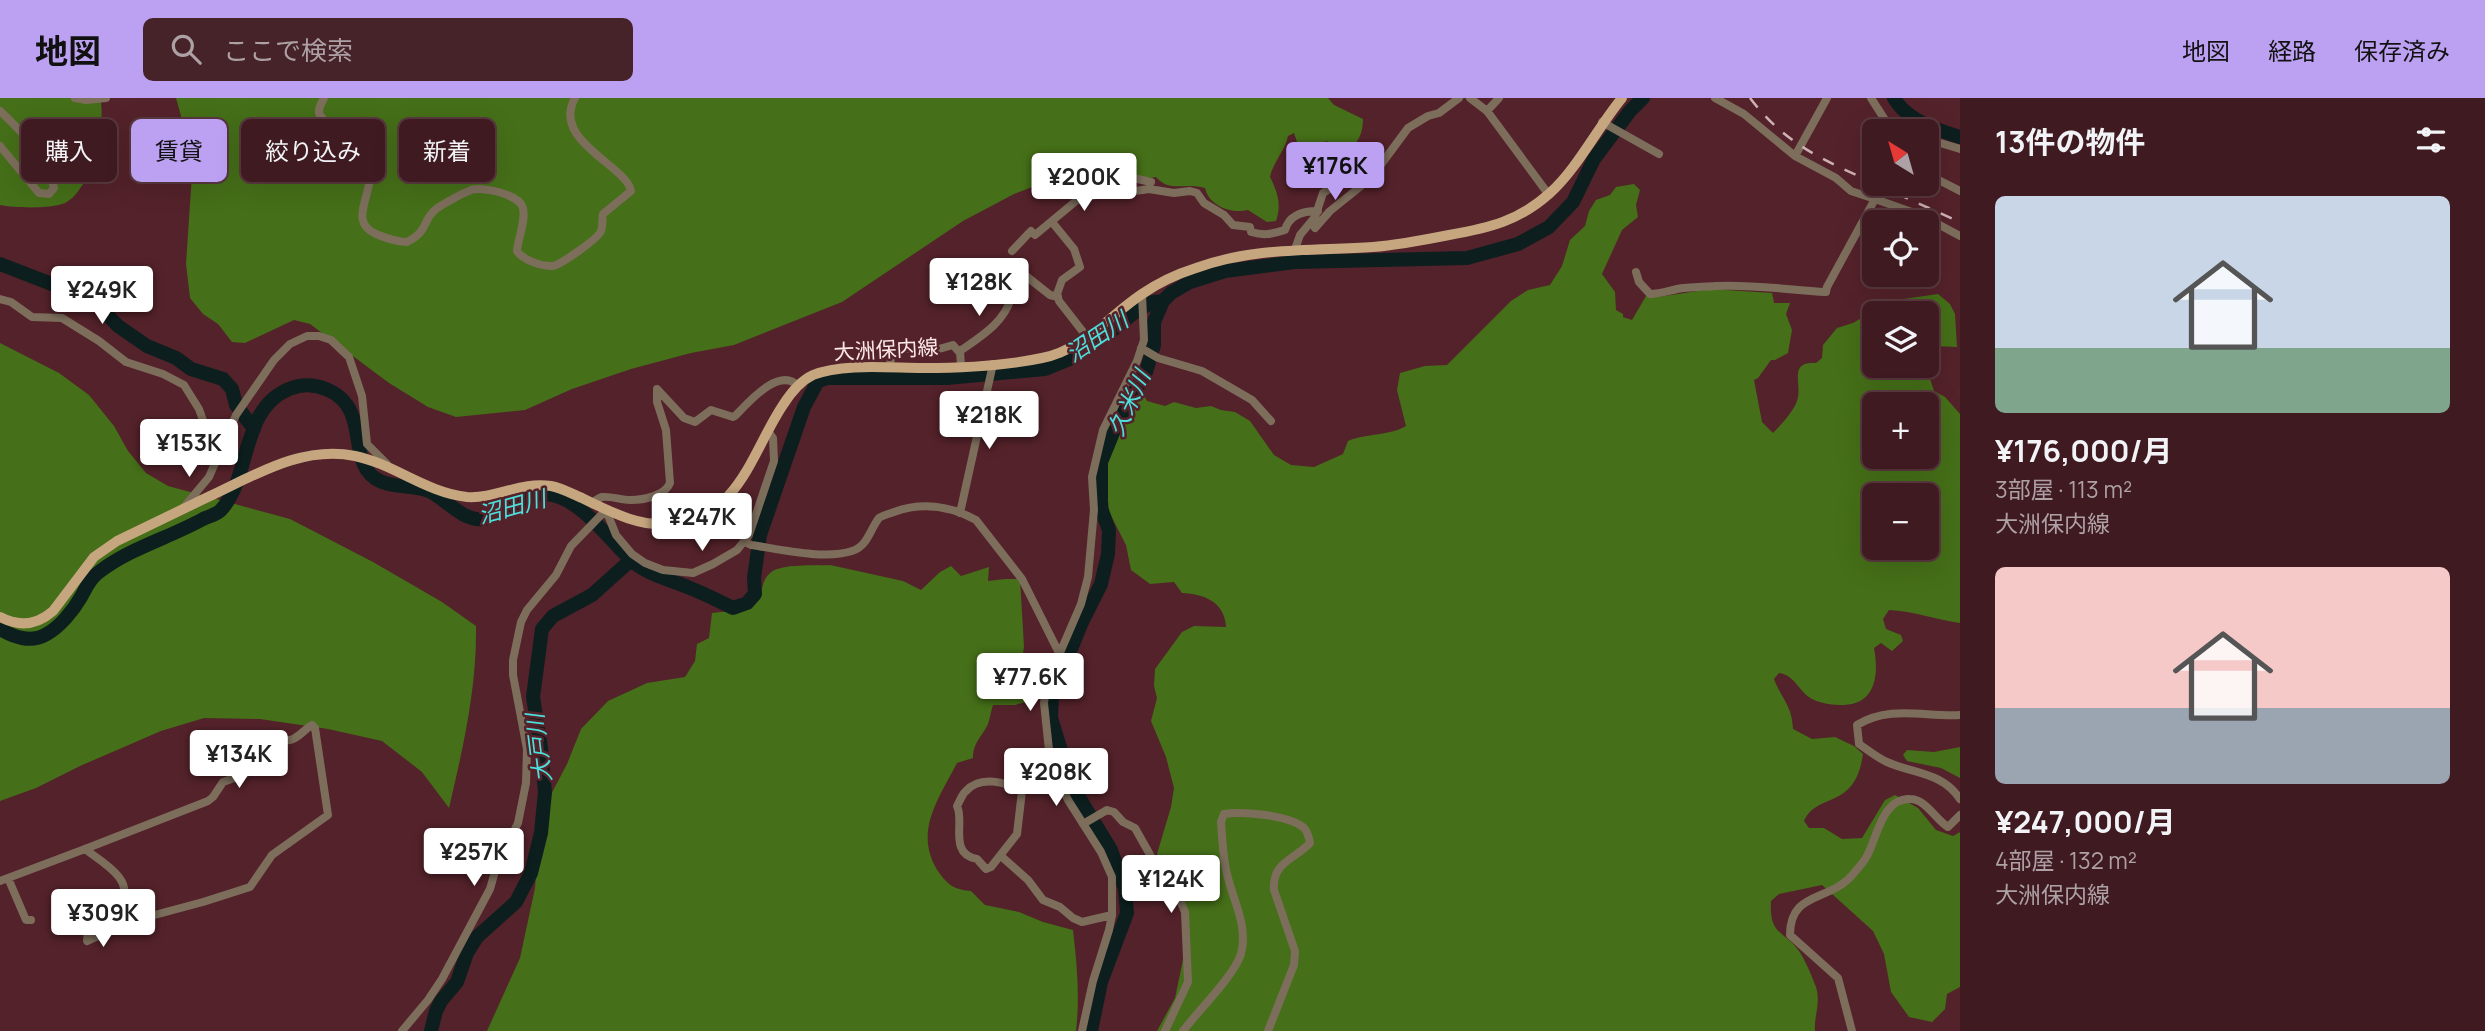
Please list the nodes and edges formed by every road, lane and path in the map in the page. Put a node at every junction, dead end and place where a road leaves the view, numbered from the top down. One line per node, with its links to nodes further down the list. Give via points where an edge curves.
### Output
1 (75, 98): 2 (street)
2 (106, 98)
3 (324, 98): 4 (street, via 320,115 351,137 370,168 361,221 365,228 407,242 421,233 436,208 469,190 486,190 517,199 523,206 517,251 523,259 551,266 594,239 601,231 603,214 631,191 576,131 570,109)
4 (575, 98)
5 (1458, 98): 30 (street, via 1408,128 1371,178)
6 (1470, 98): 13 (street)
7 (1499, 98): 13 (street)
8 (1622, 98): 15 (main road, 大洲保内線)
9 (1714, 98): 20 (street, via 1744,114)
10 (1827, 98): 20 (street)
11 (1871, 98): 14 (street)
12 (0, 111): 17 (street, via 49,169 54,188 49,194 39,192)
13 (1487, 111): 26 (street)
14 (1884, 119)
15 (1605, 124): 19 (street); 26 (main road, 大洲保内線)
16 (1939, 143): 18 (street)
17 (0, 146)
18 (1960, 149)
19 (1659, 154)
20 (1795, 156): 27 (street, via 1851,191)
21 (1365, 164): 28 (street, via 1357,180 1339,183 1323,193)
22 (1939, 180): 25 (street)
23 (1151, 183): 29 (street, via 1128,176 1105,178 1100,194 1076,201)
24 (1135, 191): 28 (street, via 1197,193 1233,225 1246,226 1260,236 1285,230 1288,221 1304,211)
25 (1960, 191)
26 (1549, 195): 32 (main road, 大洲保内線, via 1491,228 1373,247)
27 (1875, 199): 31 (street, via 1931,219); 35 (street, via 1826,292 1746,285 1650,294)
28 (1318, 211): 32 (street)
29 (1052, 222): 33 (street, via 1035,235 1031,231); 38 (street, via 1074,248 1080,267 1062,280)
30 (1315, 228)
31 (1960, 236)
32 (1295, 249): 37 (main road, 大洲保内線, via 1214,261 1162,282)
33 (1012, 251)
34 (986, 271): 36 (street)
35 (1636, 272)
36 (1022, 276): 38 (street); 42 (street, via 1020,282 1004,287 1011,298 1003,316)
37 (1142, 296): 40 (main road, 大洲保内線); 41 (street)
38 (1058, 297): 40 (street)
39 (0, 299): 49 (street, via 32,317 62,318 126,362 184,385 199,409)
40 (1087, 337): 45 (main road, 大洲保内線, via 1059,354)
41 (1141, 348): 47 (street, via 1202,371 1252,400); 57 (street, via 1103,430 1092,477 1088,577)
42 (959, 352): 43 (street, via 953,345 932,351 901,348 891,357); 44 (street)
43 (890, 366): 44 (main road, 大洲保内線); 46 (main road, 大洲保内線, via 829,371)
44 (961, 366): 45 (main road, 大洲保内線)
45 (992, 367): 53 (street)
46 (798, 386): 48 (main road, 大洲保内線); 51 (street, via 786,379 772,383 736,416 711,410 695,422 684,418 657,389 656,402 667,439 668,488 642,498 600,497)
47 (1271, 421)
48 (768, 431): 54 (main road, 大洲保内線, via 733,493 705,514 651,524); 55 (street, via 774,438 774,461)
49 (216, 461): 50 (street, via 236,415 274,360 290,344 319,336 349,358 362,396 367,444); 52 (street)
50 (389, 467): 51 (main road, 大洲保内線, via 453,495 488,496 546,485); 52 (main road, 大洲保内線, via 353,455 310,455 275,465)
51 (592, 503): 54 (main road, 大洲保内線)
52 (182, 510): 56 (main road, 大洲保内線, via 94,557 46,618 18,624)
53 (960, 513): 55 (street, via 911,506 881,516 868,538 853,551 821,554); 57 (street, via 976,520 1022,579)
54 (603, 514): 55 (street, via 632,554 663,570 693,573); 69 (street, via 572,546 556,575 527,610 519,630 513,675 526,735 527,767 518,823 490,889 442,979)
55 (748, 544)
56 (0, 617)
57 (1059, 653): 59 (street, via 1044,703)
58 (1960, 715): 61 (street, via 1892,713 1871,716 1857,725 1859,744 1887,762 1940,780)
59 (1057, 776): 60 (street, via 1045,785); 63 (street)
60 (1022, 791): 65 (street, via 1017,834); 65 (street, via 996,781 979,783 967,789 957,806 957,830 964,852 986,869)
61 (1960, 799)
62 (1960, 815): 74 (street, via 1948,827 1921,802 1900,801 1888,810 1867,856 1847,882 1796,908 1790,935 1838,978)
63 (1085, 823): 67 (street, via 1109,867); 71 (street, via 1107,810 1135,828 1180,898 1185,912 1188,982)
64 (85, 849): 64 (street, via 208,801 223,782 256,767 264,744 292,740 312,725 315,728 328,815 272,855 250,887 132,920 87,941 88,929 118,904 125,888 120,877); 66 (street)
65 (1002, 856): 67 (street, via 1043,900 1073,918 1082,922)
66 (4, 879): 68 (street, via 26,920)
67 (1112, 915): 70 (street)
68 (31, 920)
69 (402, 1031)
70 (1082, 1031)
71 (1165, 1031)
72 (1183, 1031): 73 (street, via 1241,953 1239,911 1226,872 1221,822 1224,814 1236,812 1289,820 1309,836 1310,843 1276,871 1273,880 1295,951 1294,965)
73 (1268, 1031)
74 (1852, 1031)

